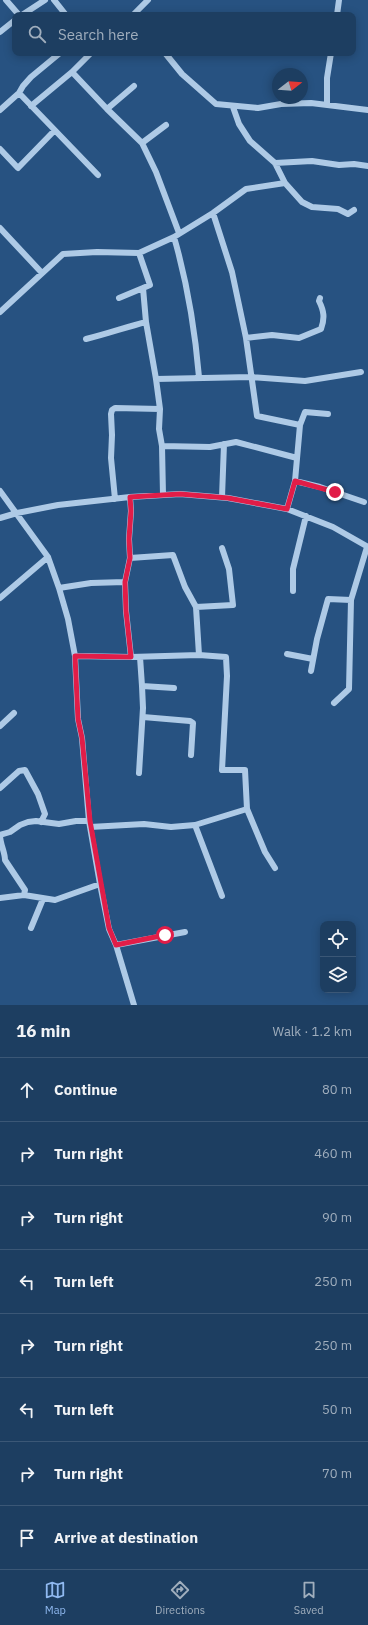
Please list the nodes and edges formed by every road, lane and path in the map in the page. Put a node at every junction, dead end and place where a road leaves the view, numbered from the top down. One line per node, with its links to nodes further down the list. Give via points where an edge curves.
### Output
1 (6, 0): 6 (street)
2 (45, 0): 7 (street)
3 (54, 0): 8 (street)
4 (148, 0): 9 (street)
5 (339, 0): 10 (street)
6 (16, 12)
7 (27, 12)
8 (64, 12)
9 (136, 12)
10 (337, 12)
11 (12, 22): 12 (street)
12 (0, 32)
13 (56, 56): 19 (street, via 31,77)
14 (88, 56): 17 (street)
15 (167, 56): 22 (street, via 182,74 216,104)
16 (331, 56): 20 (street)
17 (72, 72): 21 (street); 23 (street)
18 (134, 86): 23 (street)
19 (19, 93): 21 (street); 24 (street)
20 (327, 105): 22 (street, via 311,103 258,108); 25 (street)
21 (31, 106): 27 (street)
22 (233, 107): 30 (street, via 239,124 250,141)
23 (107, 109): 28 (street)
24 (0, 110)
25 (368, 110)
26 (166, 125): 28 (street)
27 (54, 131): 29 (street, via 18,168); 32 (street)
28 (142, 143): 37 (street, via 161,184)
29 (0, 149)
30 (275, 163): 31 (street, via 312,161); 33 (street)
31 (368, 166)
32 (98, 175)
33 (285, 183): 34 (street, via 302,202 312,206 338,209 348,214); 35 (street, via 246,189)
34 (354, 210)
35 (213, 213): 37 (street); 45 (street, via 232,272)
36 (0, 228): 39 (street)
37 (176, 235): 38 (street); 48 (street, via 195,338)
38 (139, 253): 39 (street, via 63,254); 40 (street, via 150,285)
39 (42, 273): 43 (street)
40 (143, 288): 41 (street); 44 (street)
41 (119, 298)
42 (320, 298): 45 (street, via 324,322 320,329 299,338 272,335)
43 (0, 312)
44 (146, 322): 46 (street, via 125,327 111,334); 50 (street)
45 (246, 338): 49 (street)
46 (86, 339)
47 (361, 372): 49 (street, via 305,381)
48 (199, 377): 49 (street); 50 (street)
49 (251, 377): 53 (street, via 257,416)
50 (156, 379): 51 (street)
51 (160, 410): 55 (street, via 159,429); 62 (street, via 112,410 111,458)
52 (328, 414): 53 (street, via 306,412)
53 (300, 425): 56 (street)
54 (224, 444): 55 (street, via 210,447); 56 (street, via 236,442); 61 (street)
55 (162, 446): 59 (street)
56 (297, 458): 57 (street)
57 (295, 481): 63 (street); 64 (street)
58 (0, 490): 65 (street)
59 (164, 495): 60 (street); 61 (street)
60 (130, 497): 62 (street); 71 (street)
61 (222, 497): 64 (street)
62 (115, 499): 65 (street, via 58,505)
63 (364, 502)
64 (287, 509): 66 (street)
65 (17, 513): 67 (street); 70 (street)
66 (306, 516): 68 (street, via 333,527); 74 (street, via 293,569)
67 (0, 518)
68 (368, 547): 76 (street)
69 (222, 548): 77 (street, via 233,605)
70 (48, 557): 73 (street); 75 (street)
71 (130, 558): 72 (street); 77 (street, via 174,555 185,587)
72 (125, 582): 73 (street, via 91,583); 81 (street)
73 (59, 588): 80 (street)
74 (293, 591)
75 (0, 598)
76 (351, 600): 83 (street, via 328,599); 87 (street, via 349,689)
77 (196, 607): 79 (street)
78 (287, 654): 83 (street)
79 (199, 655): 82 (street); 94 (street, via 226,657 222,770 245,770)
80 (75, 656): 81 (street); 96 (street, via 78,719)
81 (131, 657): 82 (street)
82 (140, 657): 85 (street)
83 (313, 659): 84 (street)
84 (311, 671)
85 (142, 686): 86 (street); 89 (street)
86 (174, 688)
87 (334, 703)
88 (14, 714): 90 (street)
89 (143, 717): 91 (street, via 192,722); 92 (street)
90 (0, 726)
91 (191, 755)
92 (139, 773)
93 (0, 788): 95 (street, via 19,771 25,770 45,814)
94 (247, 809): 97 (street); 100 (street)
95 (41, 822): 96 (street, via 59,824 76,821); 98 (street, via 23,823 13,831)
96 (90, 824): 97 (street); 101 (street)
97 (195, 825): 104 (street)
98 (0, 835): 99 (street, via 5,856)
99 (3, 861): 103 (street, via 25,890)
100 (275, 868)
101 (100, 884): 106 (street, via 55,900); 109 (street, via 109,928)
102 (0, 894): 105 (street)
103 (24, 895): 105 (street); 106 (street)
104 (222, 896)
105 (0, 898)
106 (43, 899): 107 (street)
107 (31, 928)
108 (185, 932): 109 (street)
109 (116, 945): 110 (street)
110 (134, 1005)

